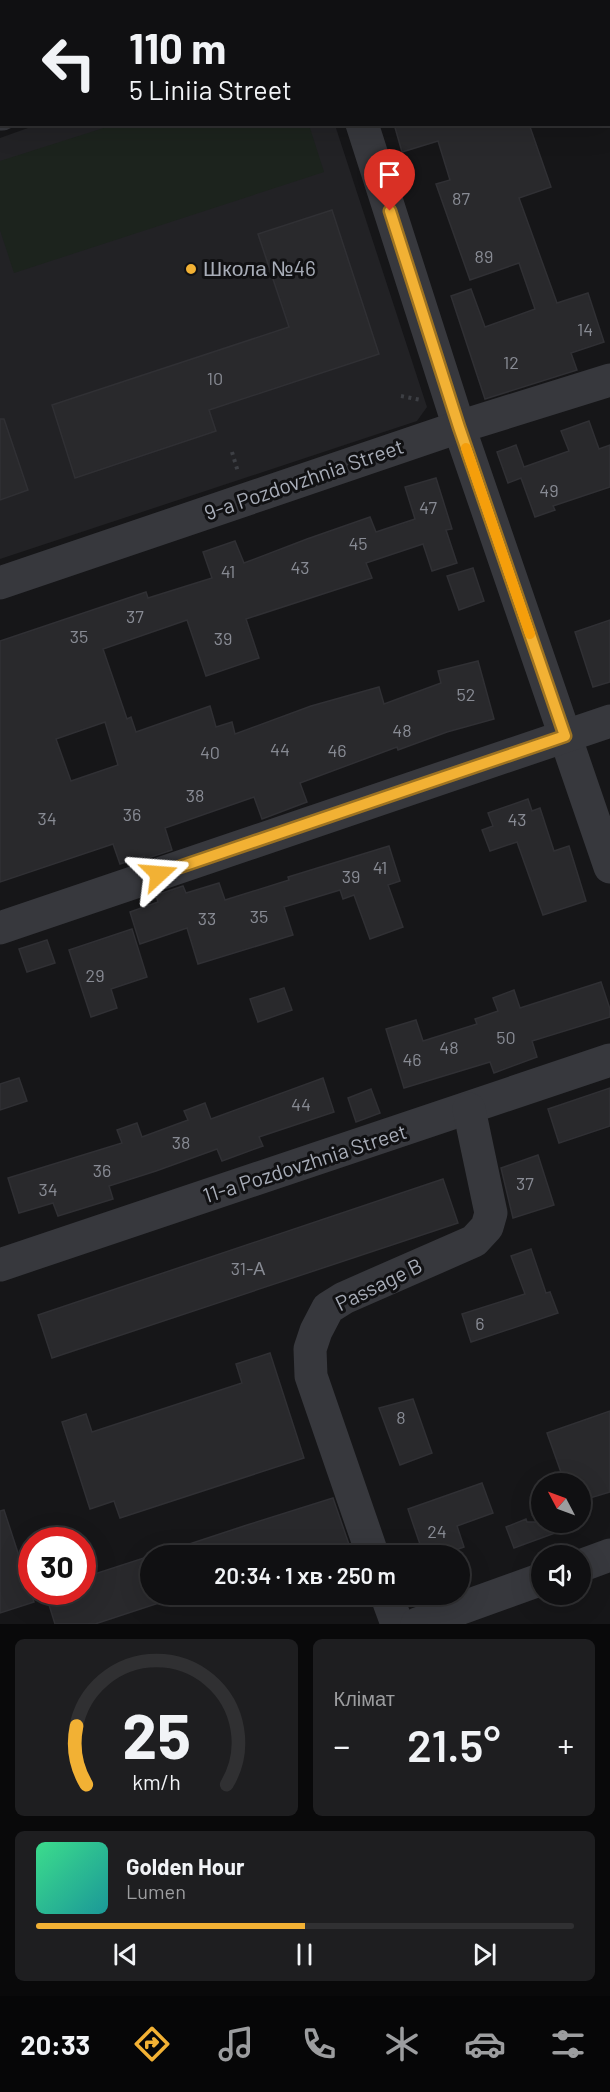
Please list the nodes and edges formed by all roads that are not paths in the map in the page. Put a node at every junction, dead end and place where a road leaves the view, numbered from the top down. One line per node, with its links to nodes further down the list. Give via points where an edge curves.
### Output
1 (363, 126): 3 (street)
2 (610, 380): 3 (street, 9-a Pozdovzhnia Street)
3 (459, 427): 4 (street, 9-a Pozdovzhnia Street); 6 (street)
4 (0, 583)
5 (610, 721): 6 (street)
6 (565, 736): 7 (street); 8 (street)
7 (610, 867)
8 (0, 928)
9 (610, 1060): 10 (street, 11-a Pozdovzhnia Street)
10 (469, 1109): 11 (street, 11-a Pozdovzhnia Street); 12 (street, Passage B, via 491,1213 487,1227 474,1241 328,1308 310,1349 311,1376)
11 (0, 1265)
12 (369, 1545)
13 (610, 1555): 14 (street)
14 (591, 1562)
15 (531, 1583): 18 (street)
16 (390, 1605): 17 (street)
17 (397, 1624)
18 (417, 1624)

